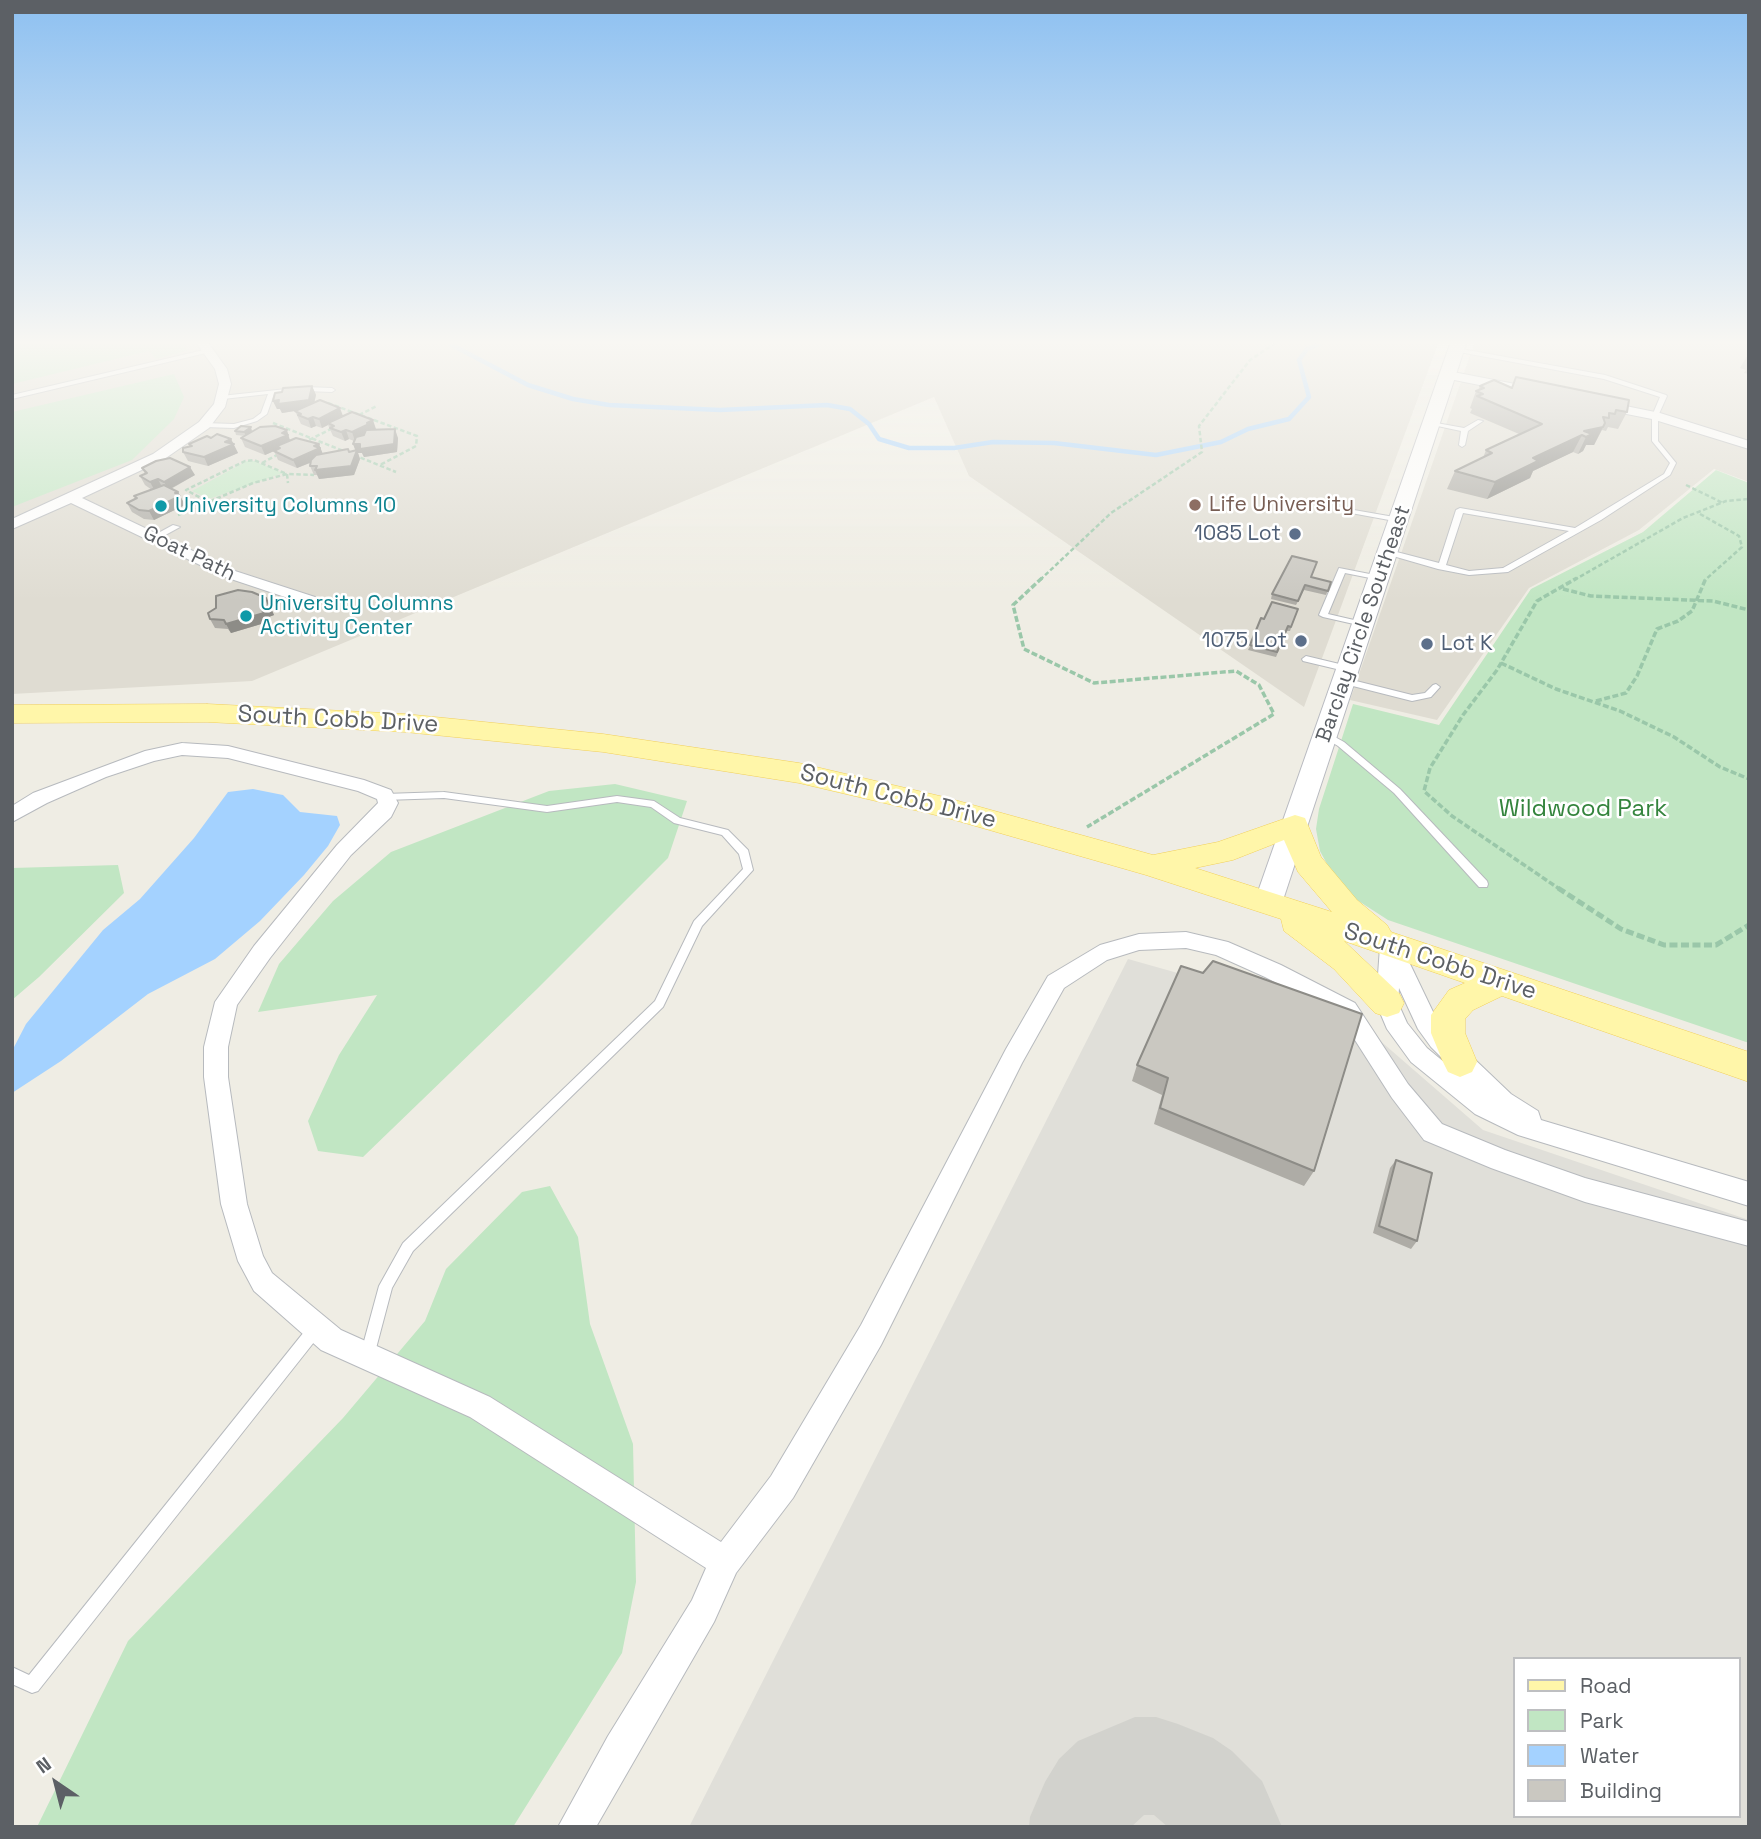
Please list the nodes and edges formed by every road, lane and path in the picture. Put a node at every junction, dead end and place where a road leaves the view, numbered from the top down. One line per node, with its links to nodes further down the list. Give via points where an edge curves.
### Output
1 (197, 430): 24 (street, via 158,457)
2 (292, 430): 10 (path)
3 (328, 430): 10 (path)
4 (401, 430): 16 (path, via 416,436 416,446)
5 (1199, 430): 57 (path, via 1202,452 1111,513 1013,605 1024,649 1094,683 1236,671 1259,685 1274,714)
6 (1429, 430): 31 (street, Barclay Circle Southeast)
7 (1465, 430): 12 (lane)
8 (1655, 430): 34 (lane, via 1655,441 1672,463 1667,475)
9 (1700, 430): 13 (street)
10 (312, 438): 11 (path); 16 (path)
11 (300, 444)
12 (1462, 445)
13 (1749, 445)
14 (287, 450): 15 (path)
15 (262, 463): 18 (path); 22 (path, via 245,461)
16 (380, 466): 17 (path)
17 (396, 472)
18 (288, 474): 19 (path); 20 (path); 26 (path, via 253,482)
19 (314, 475)
20 (288, 484)
21 (1686, 485): 27 (path)
22 (187, 490): 23 (path); 26 (path)
23 (174, 492)
24 (72, 498): 32 (street); 35 (street, Goat Path)
25 (1749, 499): 27 (path)
26 (208, 501): 28 (path); 35 (path)
27 (1723, 503): 30 (path)
28 (218, 507)
29 (1351, 511): 31 (lane)
30 (1699, 513): 41 (path, via 1637,542); 43 (path, via 1743,541 1742,547 1706,578)
31 (1400, 520): 36 (street, Barclay Circle Southeast)
32 (12, 525)
33 (176, 527): 35 (lane)
34 (1576, 530): 38 (lane, via 1505,570 1469,573); 38 (lane, via 1460,510)
35 (149, 534): 42 (street, Goat Path, via 241,579)
36 (1389, 552): 37 (lane); 40 (street, Barclay Circle Southeast)
37 (1431, 565): 38 (lane); 39 (lane)
38 (1441, 567)
39 (1428, 575)
40 (1380, 578): 45 (street, Barclay Circle Southeast); 45 (lane, via 1342,570 1323,615)
41 (1561, 589): 43 (path, via 1591,596); 47 (path, via 1537,601)
42 (309, 600)
43 (1696, 601): 44 (path); 50 (path, via 1692,611 1657,629 1626,693)
44 (1749, 610)
45 (1364, 625): 48 (street, Barclay Circle Southeast)
46 (1306, 659): 48 (lane)
47 (1501, 663): 50 (path, via 1556,689); 61 (path, via 1430,768 1424,791 1452,816 1621,929 1682,947 1716,945)
48 (1347, 675): 49 (lane, via 1412,698 1428,695); 52 (street, Barclay Circle Southeast)
49 (1436, 687)
50 (1597, 701): 53 (path)
51 (12, 714): 57 (main road, South Cobb Drive, via 274,715 550,736 799,773)
52 (1326, 736): 56 (street, Barclay Circle Southeast); 59 (lane, via 1397,791)
53 (1749, 779)
54 (385, 797): 55 (street, via 364,786 228,752 182,749 99,773); 70 (street, via 384,812 344,850 226,1002 216,1047 215,1077 234,1204 251,1261 263,1282); 71 (lane, via 444,795 547,809 617,799 654,804 677,821 725,832 744,853 748,870 698,924 659,1004 408,1247 386,1286)
55 (12, 815)
56 (1295, 825): 58 (main road, via 1222,852); 60 (street, Barclay Circle Southeast); 62 (main road, via 1300,846 1325,884)
57 (1065, 840): 58 (main road, South Cobb Drive)
58 (1152, 866): 60 (main road, South Cobb Drive)
59 (1483, 884)
60 (1268, 903): 62 (main road, South Cobb Drive); 64 (main road, via 1345,960)
61 (1749, 925)
62 (1391, 947): 63 (main road, South Cobb Drive); 64 (street); 65 (street, via 1426,1022)
63 (1500, 982): 65 (main road, via 1461,1000 1448,1015 1448,1032); 66 (main road, South Cobb Drive)
64 (1387, 1003): 67 (street, via 1408,1042 1442,1076 1500,1116)
65 (1460, 1062): 67 (street, via 1503,1101)
66 (1749, 1067)
67 (1547, 1131): 68 (street)
68 (1749, 1194)
69 (1749, 1234): 72 (street, via 1585,1190 1433,1132 1400,1091 1347,1009 1220,948 1186,940 1139,942 1100,953 1056,982 871,1335 782,1487)
70 (317, 1327): 71 (street, via 331,1340); 73 (lane, via 32,1685)
71 (367, 1356): 72 (street, via 481,1406)
72 (725, 1562): 74 (street, via 702,1611)
73 (12, 1675)
74 (576, 1827)

